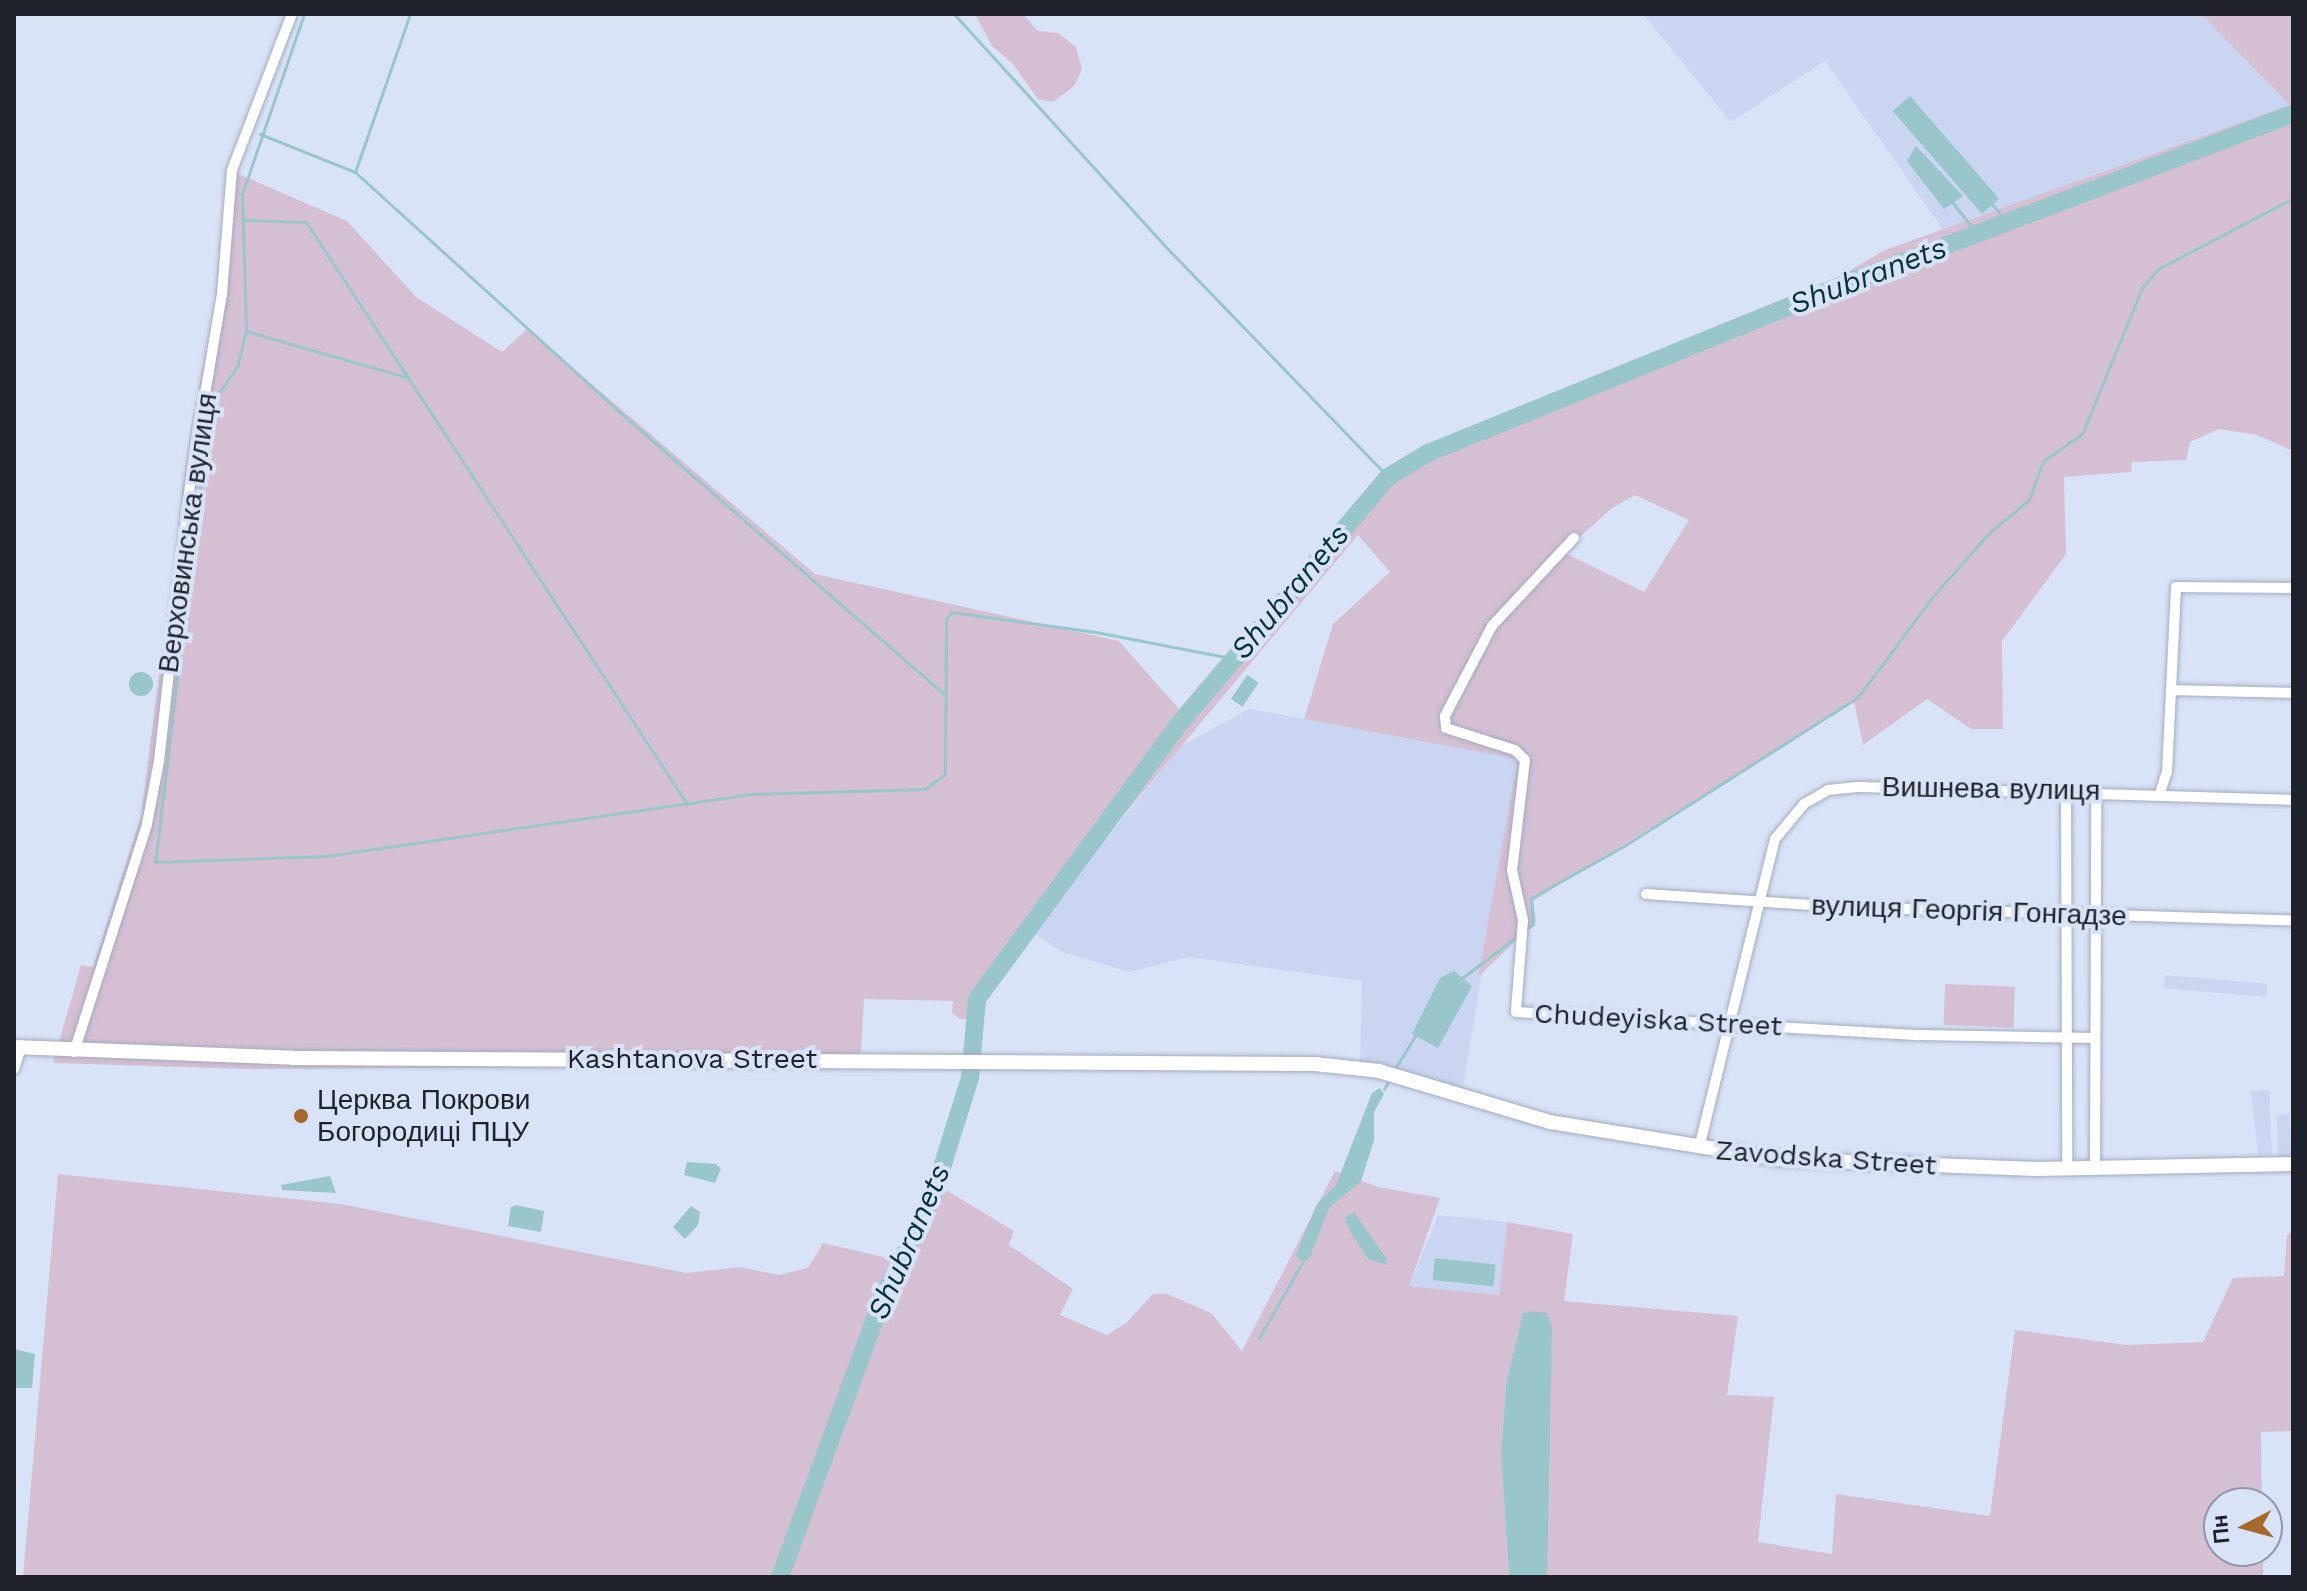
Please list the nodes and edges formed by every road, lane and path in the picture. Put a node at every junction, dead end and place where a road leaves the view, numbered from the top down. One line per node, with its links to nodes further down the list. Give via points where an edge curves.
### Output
1 (292, 14): 19 (street, Верховинська вулиця, via 232,170 222,294 191,477 159,761 147,824)
2 (1574, 538): 15 (street, Chudeyiska Street, via 1492,626 1453,697 1446,728 1515,750 1525,760 1512,870 1523,920 1517,1013)
3 (2293, 588): 4 (street, via 2176,587)
4 (2172, 690): 5 (street); 8 (street, via 2167,772)
5 (2293, 693)
6 (2066, 790): 7 (street, Вишнева вулиця); 11 (street, Вишнева вулиця, via 1828,790 1788,819 1775,839); 12 (street)
7 (2096, 791): 8 (street, Вишнева вулиця); 13 (street)
8 (2160, 793): 9 (street, Вишнева вулиця)
9 (2293, 800)
10 (1646, 894): 11 (street, вулиця Георгія Гонгадзе)
11 (1756, 903): 12 (street, вулиця Георгія Гонгадзе); 15 (street, Вишнева вулиця)
12 (2065, 915): 13 (street, вулиця Георгія Гонгадзе); 17 (street)
13 (2093, 915): 14 (street, вулиця Георгія Гонгадзе); 16 (street)
14 (2293, 920)
15 (1731, 1025): 17 (street, Chudeyiska Street); 22 (street, Вишнева вулиця)
16 (2095, 1038): 17 (street, Chudeyiska Street); 24 (street)
17 (2066, 1039): 25 (street)
18 (17, 1048): 19 (main road, Kashtanova Street); 20 (street)
19 (74, 1052): 21 (main road, Kashtanova Street, via 963,1059)
20 (14, 1069)
21 (1374, 1070): 22 (main road, Zavodska Street, via 1550,1122)
22 (1699, 1148): 25 (main road, Zavodska Street, via 1778,1159)
23 (2293, 1164): 24 (main road, Zavodska Street)
24 (2095, 1167): 25 (main road, Zavodska Street)
25 (2067, 1169)

